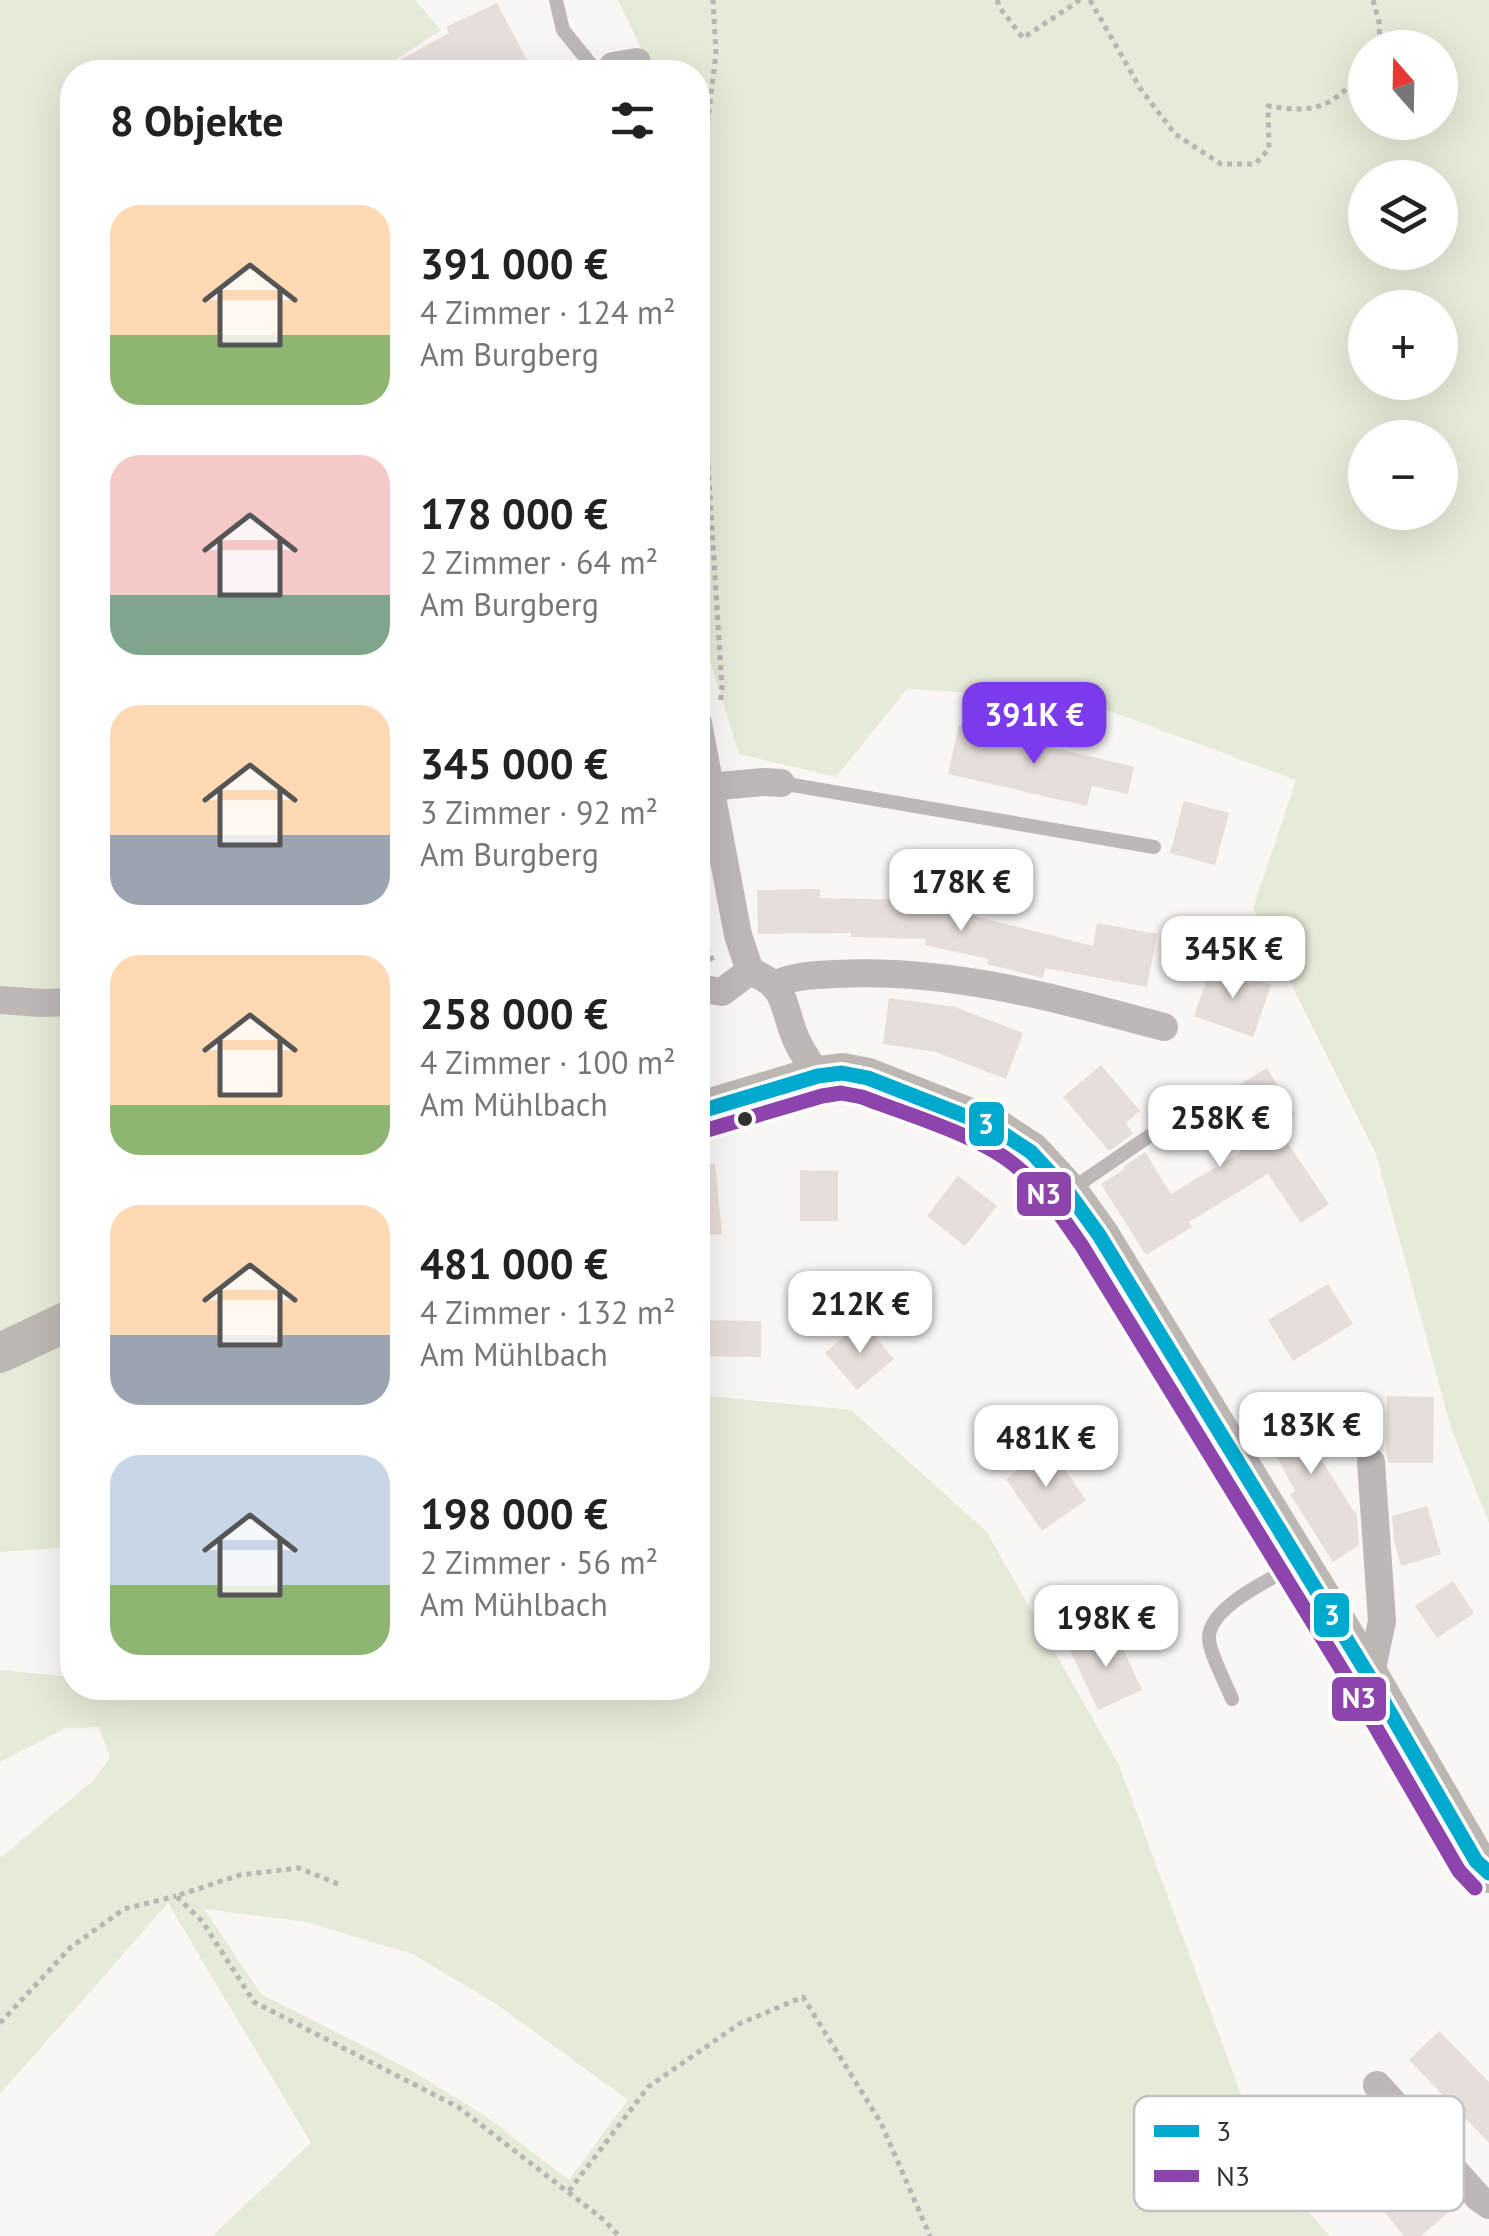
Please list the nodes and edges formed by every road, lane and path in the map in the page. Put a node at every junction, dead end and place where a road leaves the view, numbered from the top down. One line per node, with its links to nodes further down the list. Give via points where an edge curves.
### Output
1 (556, 0): 8 (lane, via 563,30)
2 (712, 0): 10 (path, via 716,53)
3 (998, 0): 4 (path, via 1023,38)
4 (1080, 0)
5 (1090, 0): 9 (path, via 1175,134 1221,164 1255,164 1269,149 1268,106 1297,110 1334,102)
6 (1372, 0): 7 (path)
7 (1379, 30)
8 (598, 60)
9 (1348, 87)
10 (710, 103)
11 (710, 486): 12 (path, via 722,688)
12 (710, 712)
13 (781, 783): 14 (street); 16 (lane)
14 (710, 787)
15 (710, 814): 17 (street)
16 (1154, 847)
17 (750, 971): 18 (street); 19 (street, via 722,992)
18 (776, 984): 22 (street, via 811,975 928,975 1049,996); 23 (street, via 794,1037)
19 (710, 990)
20 (0, 1000): 21 (street)
21 (60, 1003)
22 (1164, 1027)
23 (818, 1076): 24 (street); 26 (street, via 868,1078 993,1127 1031,1152)
24 (710, 1108)
25 (1177, 1117): 26 (lane)
26 (1068, 1192): 30 (street)
27 (60, 1325): 28 (street)
28 (0, 1353)
29 (1371, 1462): 31 (street, via 1382,1621)
30 (1300, 1563): 31 (street); 32 (lane, via 1249,1590 1211,1628 1208,1639)
31 (1370, 1678): 33 (street)
32 (1232, 1700)
33 (1489, 1873)
34 (338, 1884): 35 (path, via 299,1868 240,1875)
35 (176, 1896): 36 (path, via 124,1908 71,1947); 40 (path, via 202,1921 254,2002 458,2107)
36 (0, 2023)
37 (1377, 2084): 38 (street)
38 (1388, 2096)
39 (1464, 2180): 41 (street)
40 (568, 2192): 42 (path); 43 (path, via 648,2086 738,2024 803,1997 881,2123)
41 (1489, 2205)
42 (619, 2236)
43 (930, 2236)

